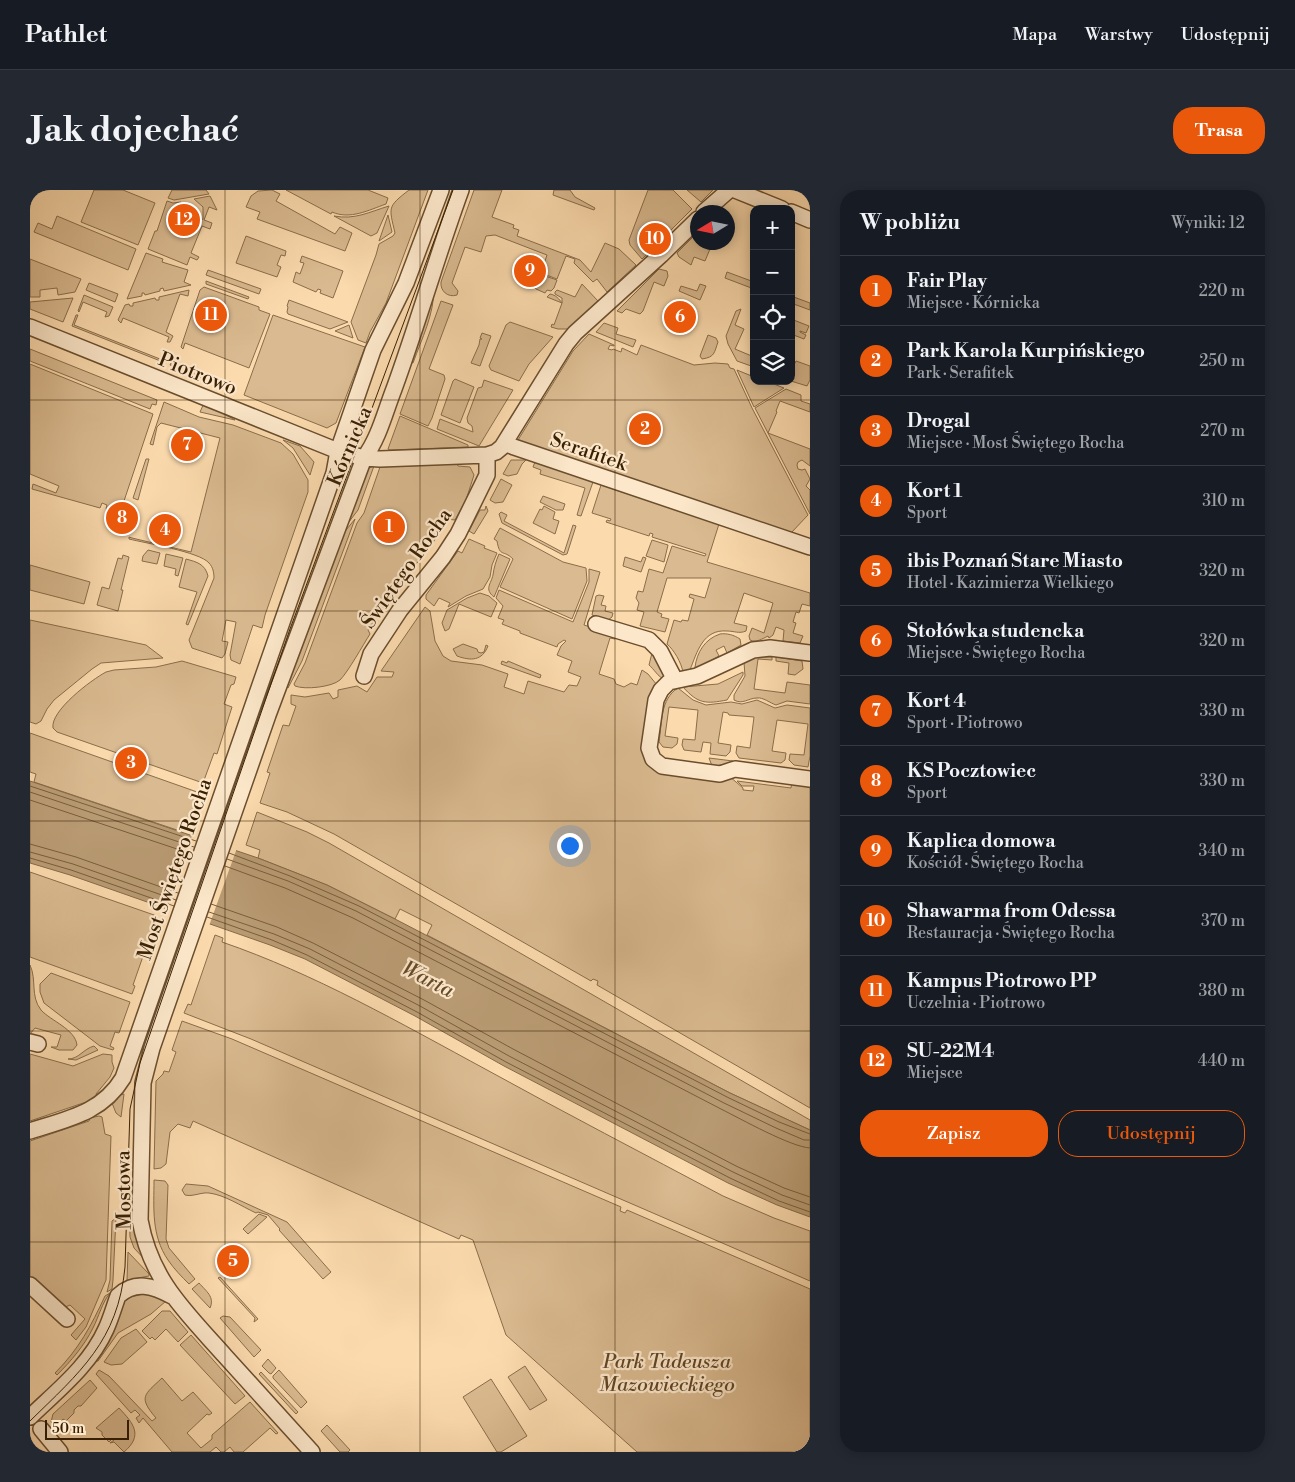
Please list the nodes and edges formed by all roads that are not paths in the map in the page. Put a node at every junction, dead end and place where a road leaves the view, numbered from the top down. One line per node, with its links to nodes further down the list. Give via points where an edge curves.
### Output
1 (441, 190): 12 (street, Kórnicka, via 406,283 373,350)
2 (461, 190): 12 (street, Kórnicka, via 372,448)
3 (729, 190): 5 (street)
4 (735, 190): 6 (street)
5 (712, 205)
6 (772, 205)
7 (795, 214): 8 (street)
8 (810, 220)
9 (690, 227): 11 (street, via 566,344)
10 (30, 327): 12 (street, Piotrowo)
11 (505, 443): 13 (street, via 498,451); 14 (street, Serafitek)
12 (351, 454): 13 (street, via 393,459); 19 (street, Kórnicka, via 334,472); 20 (street, Kórnicka)
13 (487, 455): 17 (street, Świętego Rocha, via 487,475 458,534 400,610 371,654)
14 (810, 547)
15 (596, 624): 18 (street, via 649,640 660,651)
16 (810, 653): 18 (street, via 770,648 753,650 697,676)
17 (364, 676)
18 (675, 680): 21 (street, via 664,685 656,700 649,748 652,759 659,765 720,774 735,769)
19 (251, 709): 23 (street, Most Świętego Rocha, via 123,1078 106,1100 89,1110)
20 (268, 715): 22 (street, Most Świętego Rocha)
21 (810, 779)
22 (152, 1048): 25 (street, Mostowa, via 143,1083 140,1220 148,1253)
23 (30, 1131)
24 (30, 1285): 26 (street)
25 (172, 1296): 27 (street, via 143,1285 121,1293 93,1352); 30 (street)
26 (67, 1319)
27 (30, 1417)
28 (41, 1429): 29 (street)
29 (60, 1452)
30 (312, 1452)

